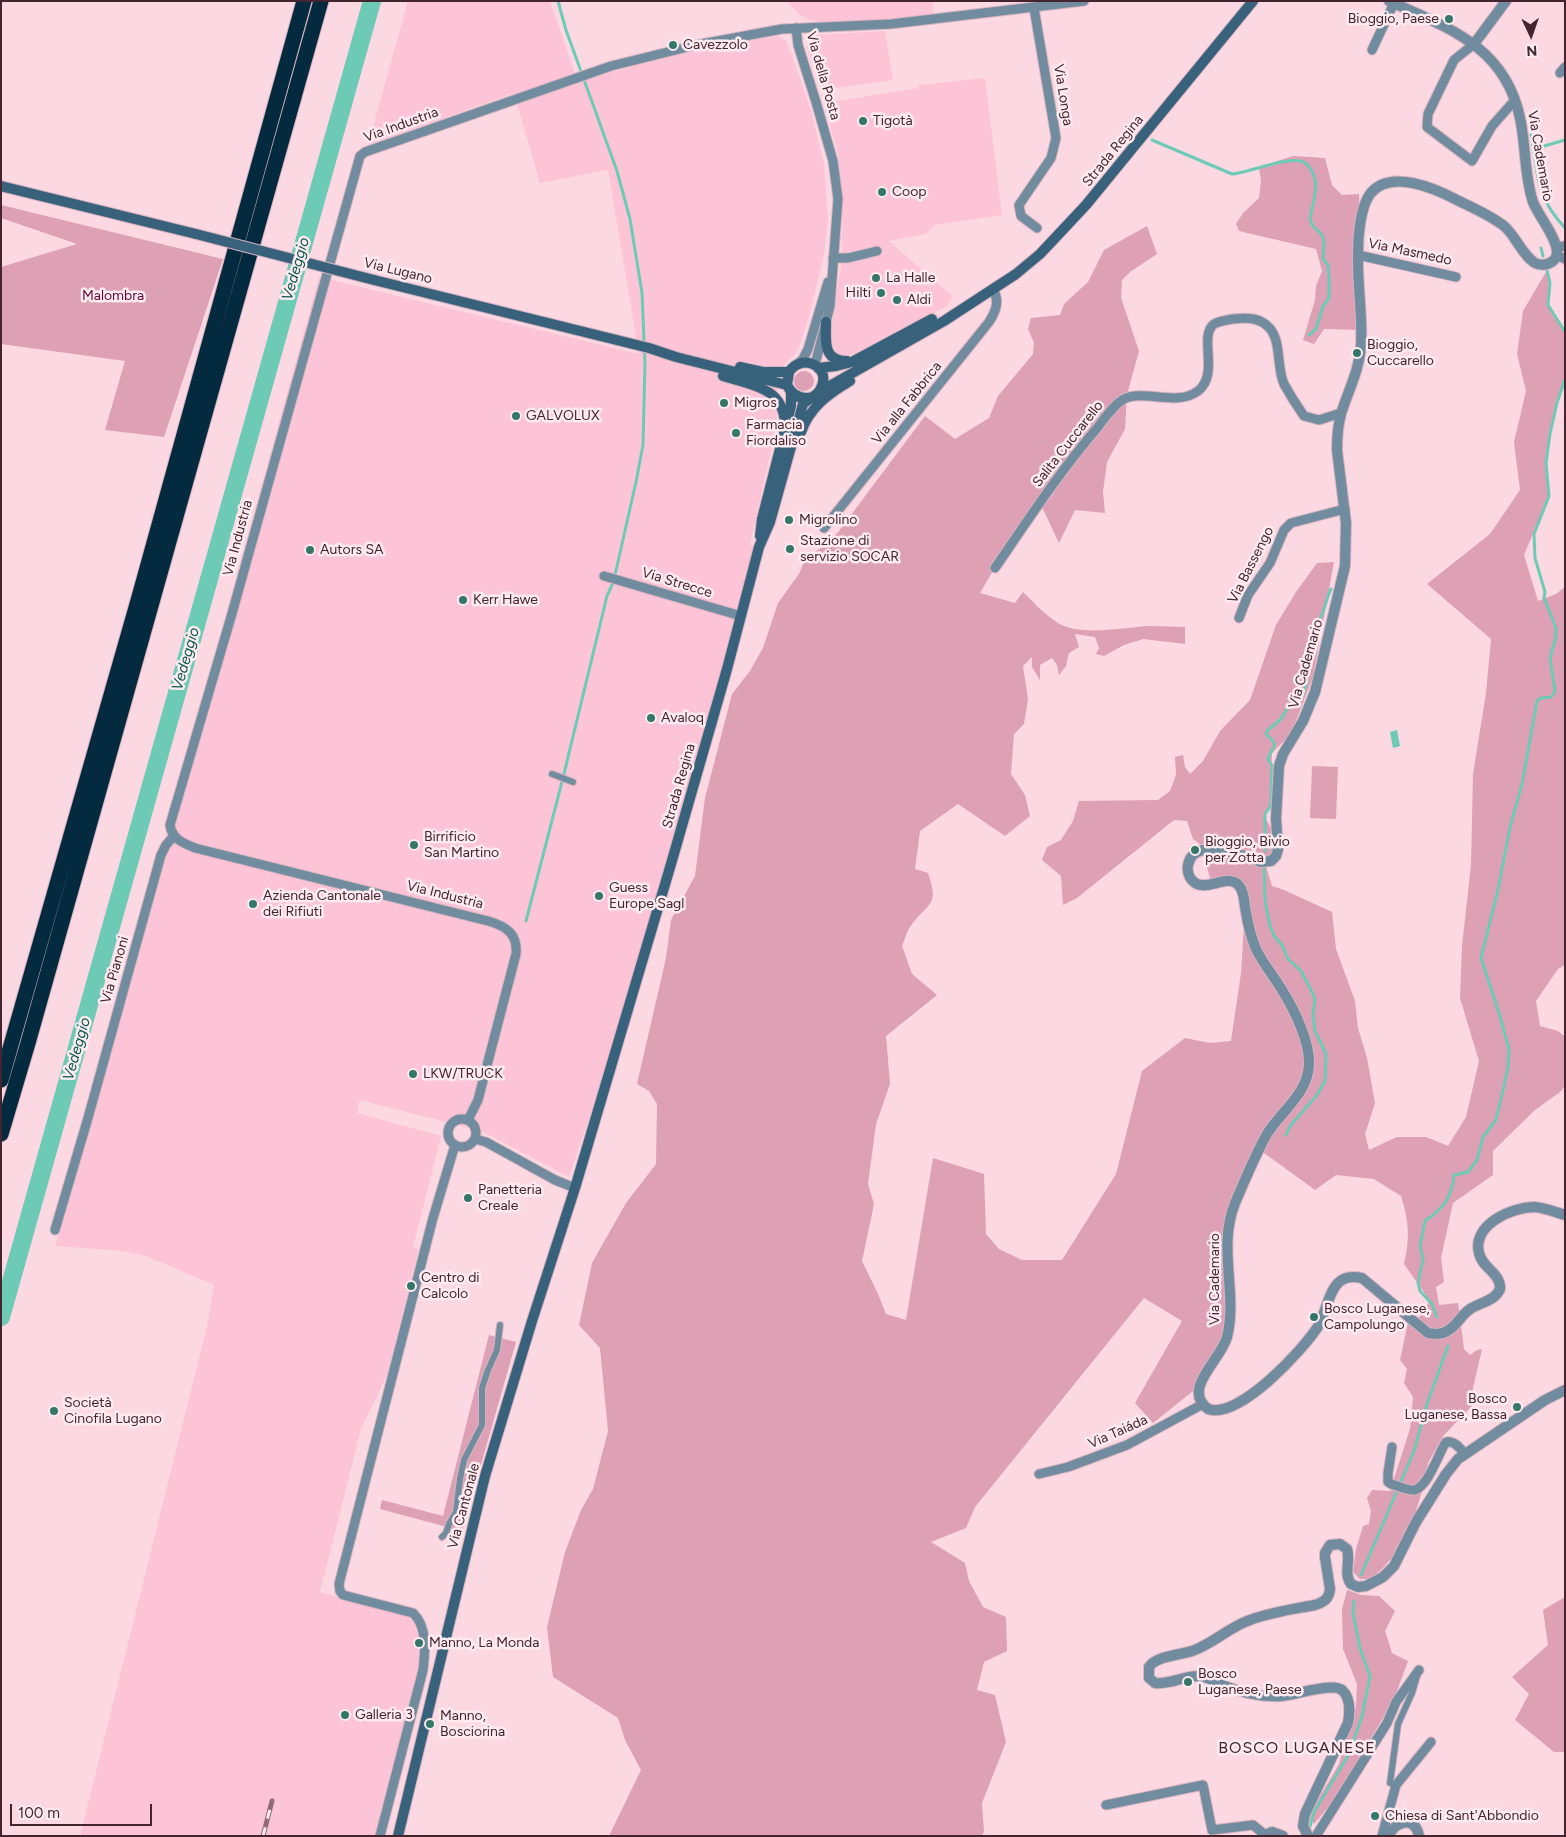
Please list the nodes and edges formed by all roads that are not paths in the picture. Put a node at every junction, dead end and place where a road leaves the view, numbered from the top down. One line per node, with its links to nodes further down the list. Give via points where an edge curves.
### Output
1 (304, 1): 45 (highway)
2 (321, 1): 47 (highway)
3 (1084, 1): 7 (street, Via della Posta)
4 (1253, 1): 20 (main road, Strada Regina, via 1059,236 1026,266)
5 (1506, 1): 9 (street)
6 (1392, 2): 9 (street, Via Cademario, via 1460,34); 10 (street)
7 (1034, 8): 8 (street, Via della Posta, via 891,24); 13 (street, Via Longa, via 1056,138 1051,158 1018,209 1020,216)
8 (796, 28): 17 (street, Via della Posta, via 798,45 832,161 838,199); 44 (street, Via Industria, via 646,57 583,76 360,156 171,820)
9 (1474, 44): 11 (street, Via Cademario, via 1499,69); 11 (street, via 1454,60 1426,124 1472,161 1492,126)
10 (1372, 50)
11 (1515, 100): 15 (street, Via Cademario, via 1533,204)
12 (1, 186): 24 (main road, Via Lugano, bridge)
13 (1037, 228)
14 (877, 251): 17 (street)
15 (1561, 252): 16 (street, Via Cademario, via 1548,264 1538,264 1529,258 1508,230 1490,217 1426,186 1400,182 1380,186 1370,194 1361,221)
16 (1358, 255): 19 (street, Via Masmedo); 32 (street, Via Cademario, via 1362,330 1360,357)
17 (833, 258): 18 (street, Via della Posta)
18 (832, 270): 23 (street, Via della Posta); 27 (street, Via della Posta, via 808,349)
19 (1456, 277)
20 (993, 289): 21 (main road, Strada Regina); 36 (street, Via alla Fabbrica, via 997,295 997,306 989,322)
21 (976, 299): 22 (main road, Strada Regina); 26 (main road, Strada Regina)
22 (944, 321): 31 (main road, Strada Regina); 34 (main road, via 921,340 844,385 816,406 803,425)
23 (826, 322): 26 (main road, via 826,345 831,356 841,361); 28 (street, Via della Posta)
24 (643, 346): 25 (main road, Via Lugano); 29 (main road, via 763,372)
25 (678, 358): 30 (main road, Via Lugano); 33 (main road, via 770,392 782,407)
26 (858, 359): 28 (main road, Strada Regina, via 836,366)
27 (799, 363): 28 (main road); 29 (main road)
28 (817, 366): 31 (main road, via 823,378)
29 (789, 372): 30 (main road)
30 (789, 389): 31 (main road, via 802,398); 33 (main road, via 792,400)
31 (816, 395): 34 (main road, Strada Regina, via 802,408)
32 (1341, 413): 35 (street, Via Cademario, via 1337,450); 38 (street, Salita Cuccarello, via 1319,420 1304,416 1284,383 1272,330 1250,318 1222,321 1214,325 1207,338 1208,372 1200,390 1164,399 1132,397 1113,409 1079,449)
33 (784, 433): 37 (main road, via 762,519)
34 (780, 484): 37 (main road, Strada Regina, via 770,522)
35 (1345, 509): 41 (street, Via Bassengo, via 1287,526 1270,563 1248,595); 55 (street, Via Cademario, via 1345,566 1319,677 1307,713 1279,766 1276,856 1264,862 1236,853 1202,850 1192,855 1187,866 1190,878 1198,884 1229,881 1241,888 1256,948 1287,998 1302,1032 1309,1061 1305,1084 1267,1135 1234,1204 1226,1243 1228,1334 1220,1354 1198,1388)
36 (824, 528)
37 (759, 547): 40 (main road, Strada Regina)
38 (995, 568)
39 (604, 576): 40 (street, Via Strecce)
40 (741, 616): 50 (main road, Strada Regina)
41 (1240, 618)
42 (554, 775): 43 (street)
43 (571, 781)
44 (174, 836): 46 (street, Via Industria, via 195,848 488,920 511,931 516,940 516,954 478,1100); 52 (street, Via Pianoni, via 161,855)
45 (1, 1080)
46 (468, 1120): 48 (street, via 476,1130); 49 (street, via 455,1121 449,1128 449,1137)
47 (1, 1134)
48 (475, 1139): 49 (street, via 464,1147); 50 (street)
49 (455, 1145): 66 (street, via 433,1218 339,1584 343,1594 414,1614 424,1644 423,1670)
50 (575, 1188): 67 (main road, Via Cantonale, via 485,1476)
51 (1565, 1215): 55 (street, via 1529,1208 1506,1214 1486,1226 1478,1250 1482,1262 1498,1279 1499,1292 1470,1309 1446,1332 1428,1333 1362,1278 1344,1278 1336,1284 1319,1325 1306,1344 1261,1388 1222,1410 1211,1410)
52 (54, 1230)
53 (500, 1325): 59 (street, via 497,1350 482,1388 482,1424 464,1460 456,1512)
54 (1565, 1390): 57 (street)
55 (1203, 1404): 58 (street, Via Taiáda, via 1127,1446)
56 (1392, 1447): 57 (street, via 1390,1483 1412,1490 1429,1476 1446,1442 1456,1445)
57 (1464, 1453): 65 (street, via 1446,1474 1411,1531 1397,1562 1376,1581 1362,1587 1351,1584 1346,1574 1346,1549 1340,1544 1330,1545 1325,1557 1330,1589 1325,1601 1251,1619 1204,1646 1156,1660 1149,1667 1149,1678 1159,1684 1199,1676 1235,1690 1265,1695 1281,1696 1323,1688 1341,1690 1348,1701 1348,1723 1305,1814 1303,1826)
58 (1039, 1474)
59 (442, 1537)
60 (1418, 1670): 62 (street, via 1398,1724 1390,1783); 65 (street, via 1396,1702 1387,1723)
61 (1431, 1742): 62 (street)
62 (1396, 1784): 69 (street)
63 (1106, 1805): 64 (street, via 1204,1785 1212,1830 1252,1825)
64 (1264, 1835): 68 (street, via 1272,1832)
65 (1310, 1835)
66 (380, 1836)
67 (398, 1836)
68 (1283, 1836)
69 (1382, 1836)
70 (1388, 1836): 71 (street, via 1398,1824 1408,1823 1416,1828)
71 (1419, 1836)

